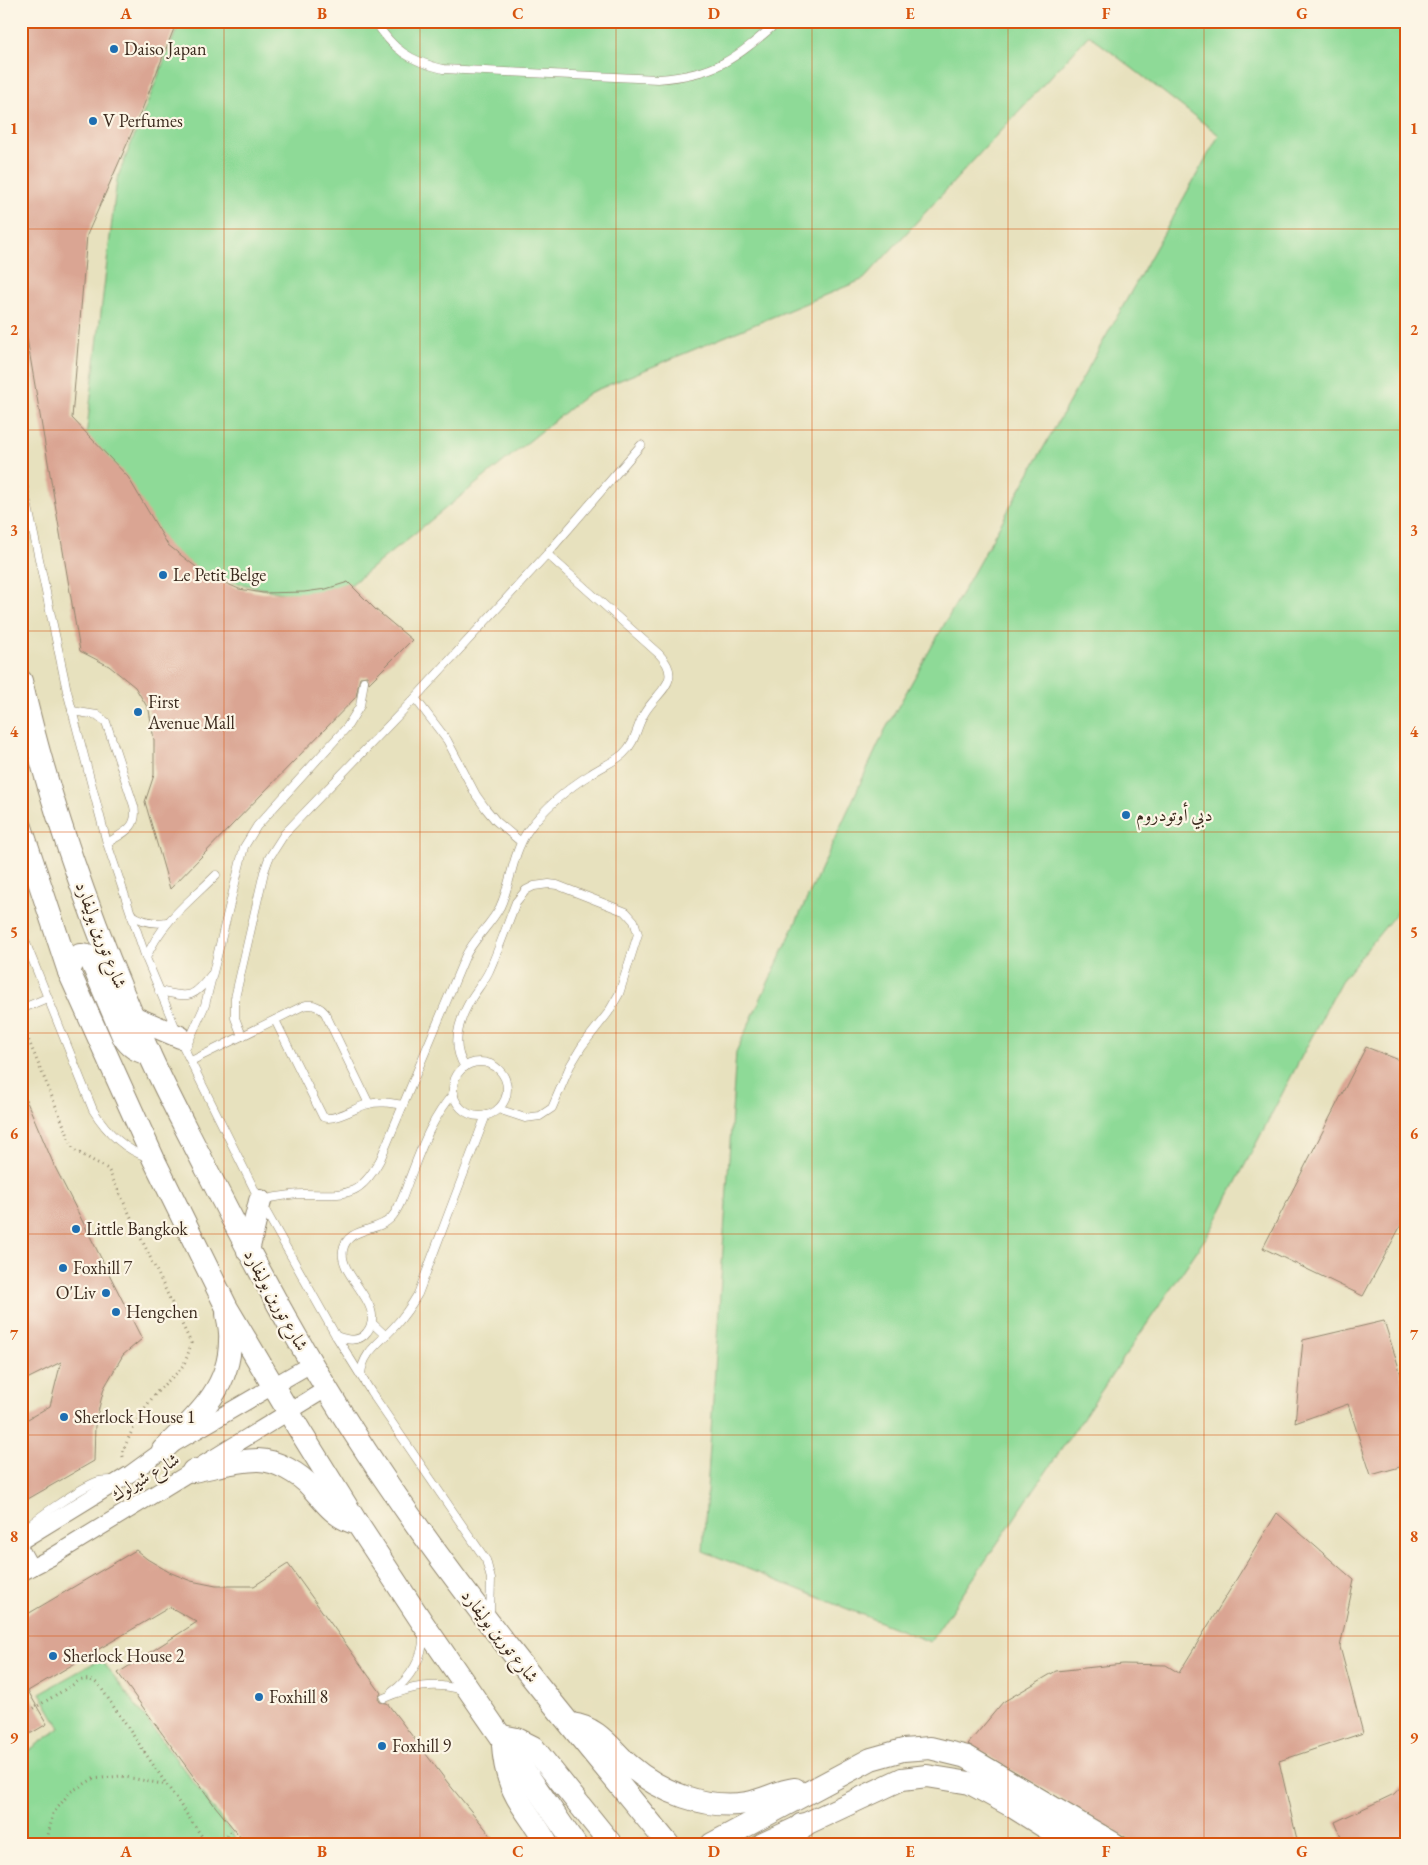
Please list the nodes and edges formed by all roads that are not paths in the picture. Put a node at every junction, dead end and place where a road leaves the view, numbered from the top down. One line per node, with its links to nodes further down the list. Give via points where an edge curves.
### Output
1 (376, 21): 2 (lane, via 386,38 402,53 421,64 443,70 658,79 706,72 727,62)
2 (778, 21)
3 (641, 445): 5 (lane)
4 (21, 474): 9 (lane)
5 (547, 554): 8 (lane); 11 (lane, via 660,654 665,659 669,675 665,689 644,713 629,749 564,794 533,824)
6 (21, 681): 23 (main road, شارع تورين بوليفارد, via 68,848)
7 (364, 681): 19 (lane, via 360,706 351,722 257,826 244,847)
8 (415, 698): 11 (lane, via 447,740 476,796 496,821); 25 (lane, via 285,834 269,858 235,998 235,1018)
9 (72, 711): 12 (lane); 12 (lane, via 97,715 106,722 134,806 134,824)
10 (21, 827): 18 (main road)
11 (521, 842): 32 (lane, via 501,905 467,952)
12 (108, 844): 14 (lane)
13 (216, 875): 15 (lane)
14 (131, 914): 15 (lane, via 152,923); 17 (lane)
15 (167, 922): 17 (lane)
16 (21, 931): 21 (lane)
17 (146, 958): 20 (lane)
18 (70, 972): 27 (main road, via 80,955 90,958 129,1046); 35 (main road)
19 (212, 973): 20 (lane, via 200,990 193,994 184,996); 26 (lane, via 199,1020)
20 (159, 991): 26 (lane)
21 (47, 998): 22 (lane); 35 (lane, via 100,1122 124,1145)
22 (21, 1009)
23 (133, 1017): 26 (main road); 27 (main road, شارع تورين بوليفارد)
24 (275, 1020): 25 (lane); 31 (lane, via 308,1005 322,1009); 31 (lane, via 323,1117 330,1119)
25 (242, 1036): 28 (lane)
26 (182, 1043): 28 (lane)
27 (149, 1054): 37 (main road, شارع تورين بوليفارد)
28 (190, 1061): 36 (lane)
29 (465, 1067): 30 (lane, via 456,1078); 33 (lane, via 486,1063 503,1075 507,1090); 33 (lane, via 457,1050 458,1032 469,1002 485,980 520,896 534,886 549,884 620,909 631,916 637,928 637,940 619,994 570,1066 552,1108 533,1118)
30 (454, 1093): 34 (lane, via 465,1111); 39 (lane, via 429,1129 395,1213 383,1225 351,1236 343,1249 345,1265 369,1305)
31 (370, 1104): 32 (lane)
32 (403, 1105): 36 (lane, via 374,1171 357,1188 344,1194 291,1195)
33 (498, 1109): 34 (lane)
34 (486, 1115): 41 (lane, via 418,1294)
35 (154, 1160): 38 (main road)
36 (260, 1201): 37 (main road); 40 (lane)
37 (248, 1251): 42 (main road, شارع تورين بوليفارد)
38 (227, 1308): 44 (main road); 47 (main road, via 229,1361 222,1381 205,1408)
39 (372, 1322): 40 (lane, via 365,1336 359,1339); 41 (lane)
40 (336, 1336): 43 (lane)
41 (386, 1336): 43 (lane, via 365,1357)
42 (311, 1364): 44 (street, شارع شيرلوك); 45 (main road, شارع تورين بوليفارد)
43 (361, 1376): 56 (lane, via 486,1560 492,1585)
44 (274, 1387): 46 (main road); 47 (street, شارع شيرلوك)
45 (326, 1389): 46 (street, شارع شيرلوك); 56 (main road, شارع تورين بوليفارد, via 391,1490)
46 (289, 1412): 48 (street, شارع شيرلوك); 50 (main road)
47 (163, 1450): 49 (street, شارع شيرلوك)
48 (193, 1471): 50 (main road, via 259,1460 274,1464 306,1482 333,1512); 54 (street, شارع شيرلوك)
49 (125, 1477): 51 (lane, via 96,1482 33,1521); 52 (street, شارع شيرلوك)
50 (357, 1523): 55 (main road)
51 (21, 1534)
52 (21, 1541)
53 (21, 1550): 54 (street)
54 (26, 1571)
55 (422, 1622): 57 (main road); 57 (lane, via 424,1639 419,1657 399,1687 384,1698 420,1686 438,1685)
56 (489, 1623): 58 (main road, شارع تورين بوليفارد)
57 (473, 1694): 59 (main road)
58 (569, 1724): 60 (main road, via 592,1730 645,1777 690,1798 734,1804 757,1801 787,1790); 65 (main road, شارع تورين بوليفارد)
59 (502, 1736): 62 (main road, via 509,1779); 63 (main road); 64 (main road, via 533,1747)
60 (814, 1791): 66 (main road); 69 (main road, via 871,1759 903,1750 930,1748 967,1757)
61 (794, 1835): 67 (main road); 68 (main road, via 902,1779 927,1776 970,1783)
62 (547, 1844)
63 (574, 1844)
64 (610, 1844)
65 (668, 1844)
66 (712, 1844)
67 (764, 1844)
68 (1072, 1844)
69 (1114, 1844)

